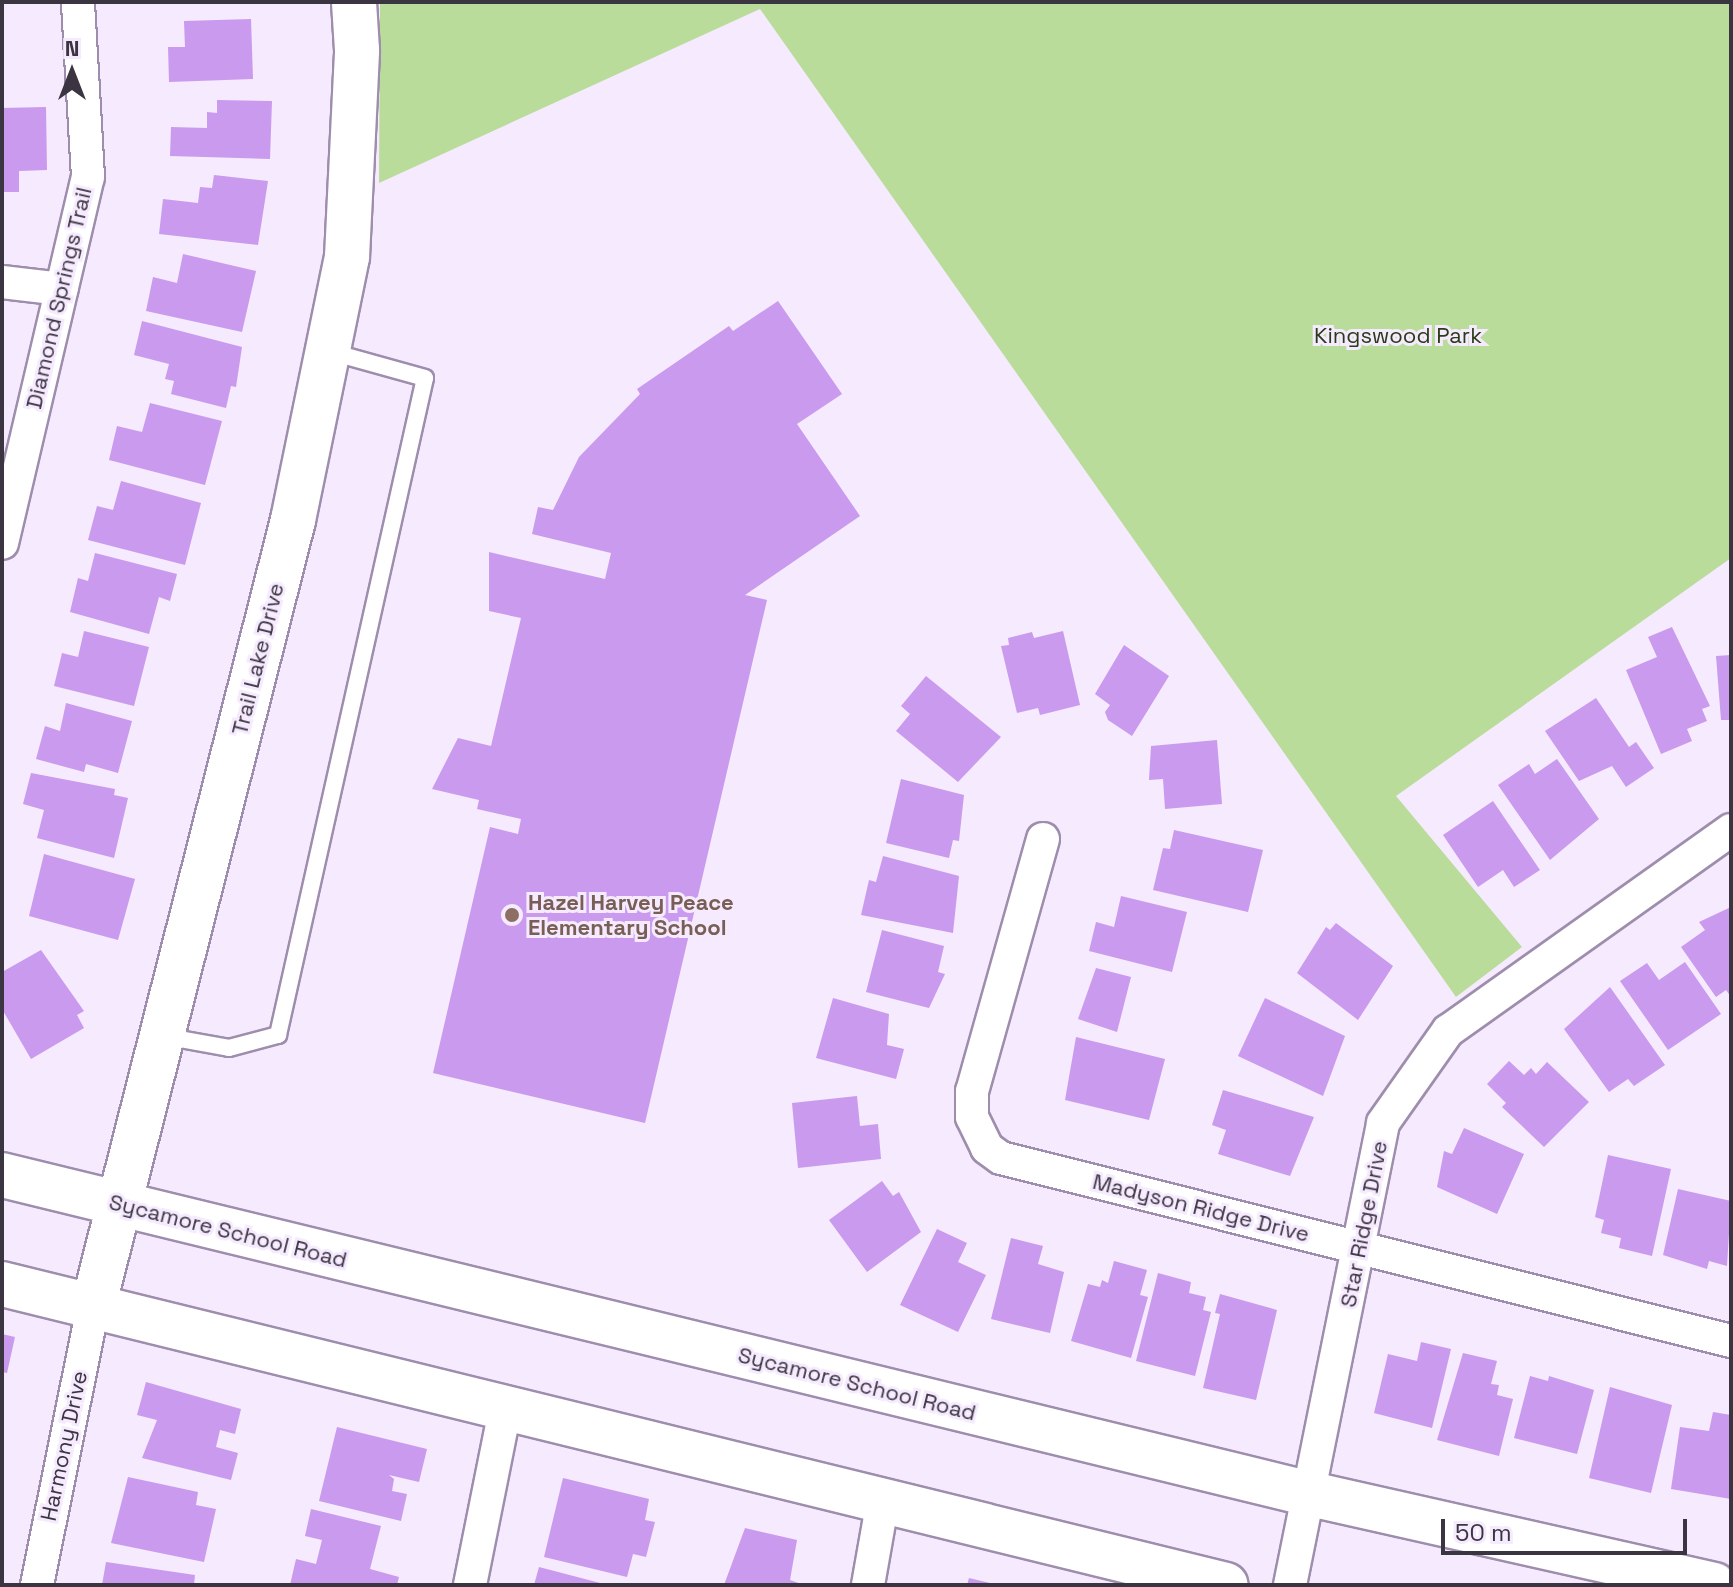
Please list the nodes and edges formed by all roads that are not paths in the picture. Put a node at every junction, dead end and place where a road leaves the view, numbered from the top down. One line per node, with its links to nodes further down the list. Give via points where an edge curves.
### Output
1 (78, 2): 4 (street, Diamond Springs Trail, via 88,177)
2 (354, 2): 5 (main road, Trail Lake Drive, via 357,50 347,257)
3 (2, 282): 4 (street)
4 (62, 289): 6 (street, Diamond Springs Trail)
5 (328, 351): 9 (main road, Trail Lake Drive, via 293,520); 9 (lane, via 425,378 278,1035 229,1048)
6 (2, 543)
7 (1731, 830): 12 (street, Star Ridge Drive, via 1448,1031 1383,1123)
8 (1043, 839): 12 (street, Madyson Ridge Drive, via 972,1091 972,1117 987,1148 1001,1158)
9 (162, 1036): 11 (main road, Trail Lake Drive)
10 (2, 1175): 11 (main road, Sycamore School Road)
11 (119, 1205): 14 (main road, Trail Lake Drive); 17 (main road, Sycamore School Road)
12 (1359, 1248): 15 (street, Madyson Ridge Drive); 17 (street, Star Ridge Drive)
13 (2, 1284): 14 (main road)
14 (93, 1307): 16 (main road); 19 (street, Harmony Drive)
15 (1731, 1341)
16 (505, 1410): 18 (main road); 20 (street)
17 (1311, 1494): 23 (street, Star Ridge Drive); 24 (main road, Sycamore School Road)
18 (883, 1500): 21 (street); 22 (main road)
19 (37, 1585)
20 (470, 1585)
21 (868, 1585)
22 (1226, 1585)
23 (1290, 1585)
24 (1714, 1585)

